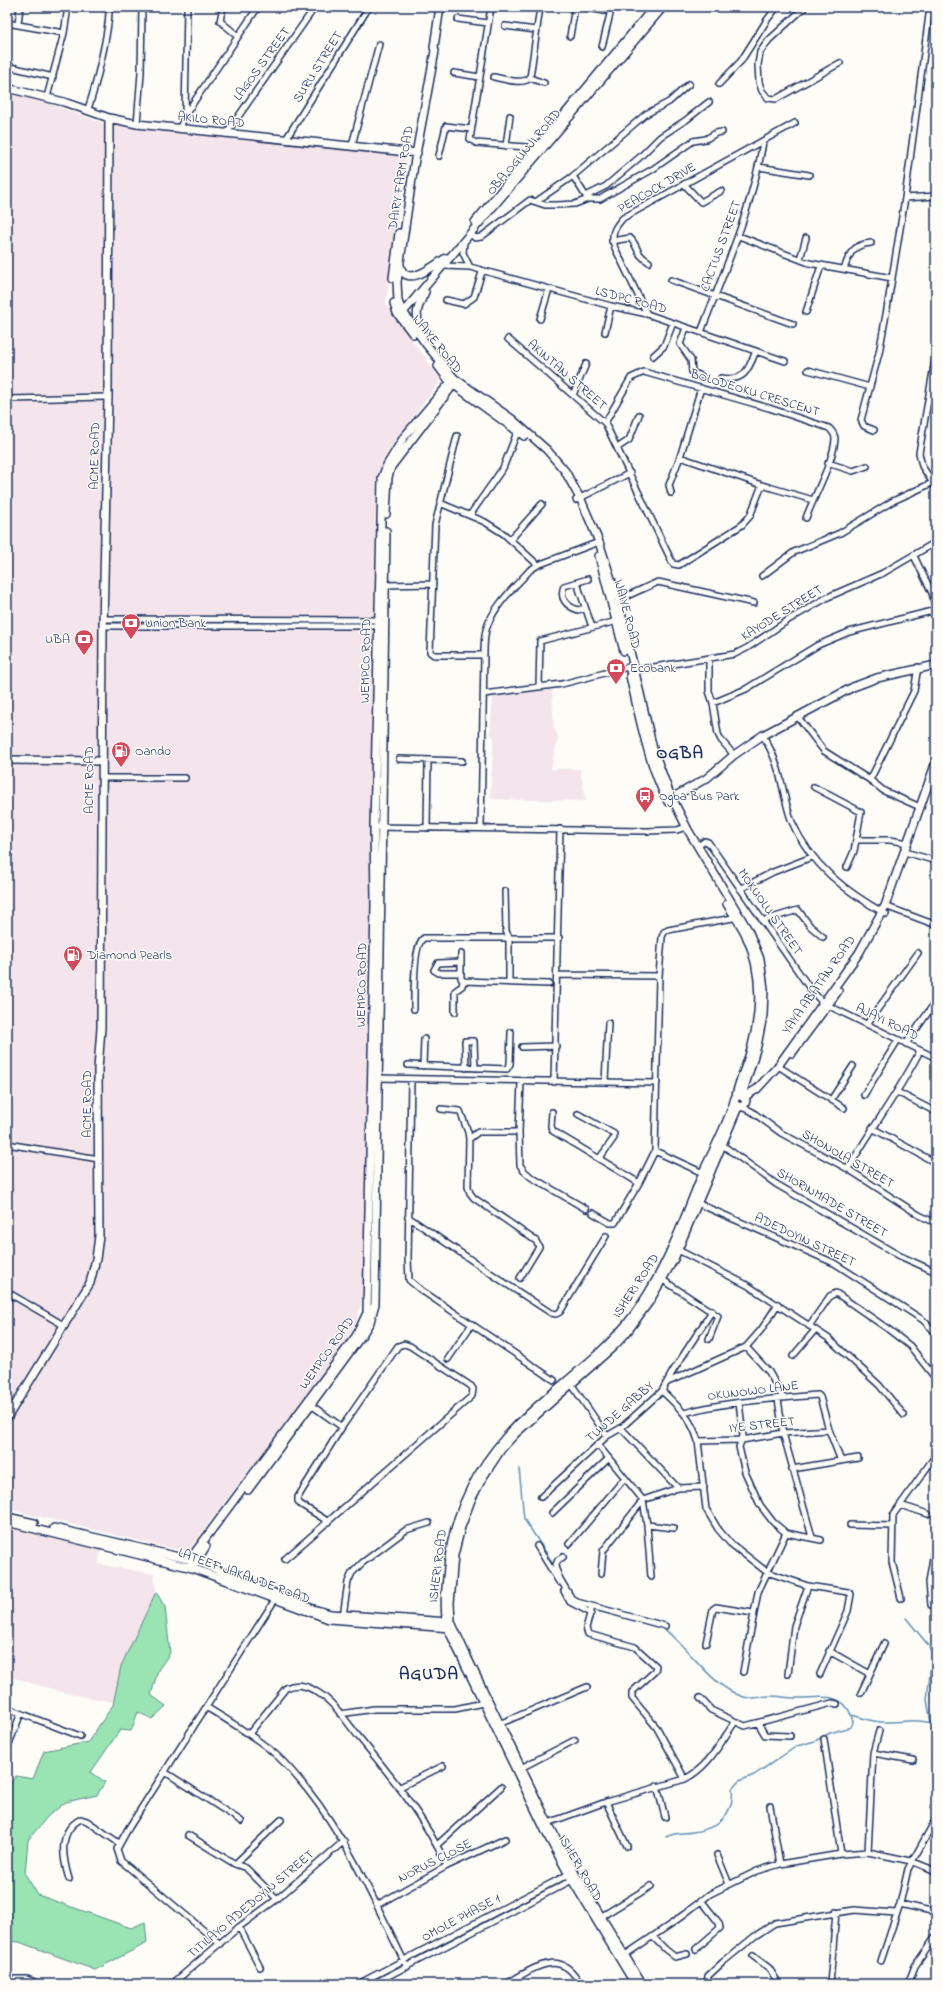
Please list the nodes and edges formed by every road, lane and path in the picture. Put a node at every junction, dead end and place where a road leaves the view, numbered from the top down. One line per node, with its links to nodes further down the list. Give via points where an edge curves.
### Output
1 (20, 7): 24 (street)
2 (68, 7): 27 (street)
3 (109, 7): 45 (street, via 108,24)
4 (142, 7): 50 (street)
5 (187, 7): 46 (street)
6 (223, 7): 28 (street, via 220,21)
7 (258, 7): 28 (street)
8 (315, 7): 54 (street, LAGOS STREET)
9 (369, 7): 55 (street, SURU STREET)
10 (440, 7): 60 (main road, DAIRY FARM ROAD, via 435,51)
11 (491, 7): 23 (street)
12 (540, 7): 26 (street)
13 (575, 7): 29 (street)
14 (584, 7): 20 (street, via 604,11)
15 (654, 7): 61 (main road, OBA OGUNJI ROAD)
16 (663, 7): 61 (main road, OBA OGUNJI ROAD)
17 (777, 7): 41 (street, via 741,61)
18 (805, 7): 32 (street, via 769,40 760,52 758,65 762,91 768,98 776,99)
19 (930, 7): 70 (street)
20 (610, 8): 31 (street)
21 (458, 19): 23 (street)
22 (7, 23): 24 (street)
23 (488, 23): 35 (street)
24 (18, 24): 27 (street)
25 (505, 26): 26 (street)
26 (536, 30): 38 (street)
27 (64, 33): 36 (street)
28 (238, 36): 46 (street)
29 (570, 36)
30 (379, 44): 57 (street)
31 (602, 47)
32 (840, 63)
33 (7, 66): 36 (street)
34 (454, 73): 35 (street)
35 (480, 76): 52 (street)
36 (53, 77): 43 (street)
37 (494, 77): 38 (street, via 519,81 527,81)
38 (530, 78): 39 (street)
39 (544, 83)
40 (690, 84): 65 (street, via 669,102 646,114)
41 (719, 84)
42 (7, 88): 43 (main road, AKILO ROAD)
43 (47, 97): 45 (main road, AKILO ROAD)
44 (709, 102): 69 (street, via 660,137 606,186)
45 (87, 111): 48 (main road, AKILO ROAD)
46 (185, 116): 51 (street)
47 (510, 116): 58 (street)
48 (109, 118): 50 (main road, AKILO ROAD); 118 (main road, ACME ROAD)
49 (795, 123): 56 (street, PEACOCK DRIVE)
50 (137, 124): 51 (main road, AKILO ROAD)
51 (180, 128): 54 (main road, AKILO ROAD)
52 (471, 130): 58 (street, via 470,139 473,142); 62 (street, via 446,126)
53 (722, 132): 69 (street, via 706,139 693,140 653,169 600,199)
54 (226, 134): 55 (main road, AKILO ROAD)
55 (286, 139): 57 (main road, AKILO ROAD)
56 (763, 142): 63 (street, CACTUS STREET); 66 (street, PEACOCK DRIVE)
57 (352, 145): 60 (main road, AKILO ROAD)
58 (506, 146): 59 (street)
59 (526, 147)
60 (415, 153): 81 (main road, DAIRY FARM ROAD); 95 (main road, DAIRY FARM ROAD, via 394,261 393,298)
61 (535, 154): 72 (main road, OBA OGUNJI ROAD)
62 (439, 156)
63 (759, 167): 64 (street); 73 (street, CACTUS STREET)
64 (809, 175)
65 (572, 176): 69 (street); 71 (street)
66 (684, 184): 67 (street, via 701,202); 75 (street, PEACOCK DRIVE, via 623,218 613,232)
67 (721, 191)
68 (936, 196): 70 (street)
69 (587, 197): 71 (street, via 575,204 545,205)
70 (905, 198): 87 (street)
71 (537, 201): 72 (street, via 528,201 481,237 476,238)
72 (469, 233): 76 (main road, OBA OGUNJI ROAD); 78 (main road, OBA OGUNJI ROAD)
73 (739, 236): 79 (street); 91 (street, CACTUS STREET)
74 (806, 238): 79 (street)
75 (612, 241): 80 (street, via 630,238 638,255); 96 (street)
76 (464, 242): 82 (main road, OBA OGUNJI ROAD); 84 (street, via 463,252)
77 (871, 243): 85 (street, via 859,244 853,249)
78 (446, 258): 81 (main road, via 418,275 405,275); 95 (main road, OBA OGUNJI ROAD)
79 (800, 259): 83 (street)
80 (649, 262)
81 (399, 264): 95 (main road, DAIRY FARM ROAD, via 397,282)
82 (444, 266): 84 (street); 89 (main road, OBA OGUNJI ROAD)
83 (821, 266): 85 (street); 94 (street)
84 (470, 267): 86 (street, LSDPC ROAD)
85 (844, 269): 87 (street)
86 (482, 272): 90 (street, LSDPC ROAD); 92 (street, via 474,297 464,304)
87 (892, 278): 115 (street, via 879,353)
88 (671, 280): 91 (street)
89 (430, 283): 95 (main road, OBA OGUNJI ROAD); 104 (main road, via 418,306 416,317)
90 (549, 290): 93 (street, LSDPC ROAD); 97 (street)
91 (714, 297): 99 (street); 102 (street, CACTUS STREET)
92 (446, 300)
93 (611, 306): 96 (street, LSDPC ROAD); 101 (street)
94 (806, 312)
95 (400, 313): 104 (main road, IJAIYE ROAD); 113 (main road, IJAIYE ROAD)
96 (647, 314): 98 (street, LSDPC ROAD)
97 (540, 319)
98 (673, 323): 100 (street, LSDPC ROAD); 107 (street, via 664,346)
99 (793, 324)
100 (686, 328): 102 (street, LSDPC ROAD); 111 (street, via 680,344 690,360 692,372)
101 (604, 332)
102 (701, 332): 105 (street, LSDPC ROAD)
103 (508, 339): 117 (street, AKINTAN STREET)
104 (426, 344): 113 (main road, IJAIYE ROAD)
105 (756, 351): 108 (street, LSDPC ROAD); 112 (street, via 743,376 731,380)
106 (936, 354): 114 (street)
107 (653, 356)
108 (786, 360)
109 (586, 364): 117 (street)
110 (808, 370): 115 (street)
111 (701, 376)
112 (721, 378)
113 (454, 381): 122 (main road, IJAIYE ROAD); 133 (main road, IJAIYE ROAD, via 512,419 540,443 564,471); 148 (main road, WEMPCO ROAD, via 392,466 388,477); 156 (main road, WEMPCO ROAD, via 404,438 382,478)
114 (934, 381): 131 (street, via 919,453 922,466)
115 (870, 387): 123 (street, via 861,420 864,426)
116 (701, 388): 121 (street, BOLODEOKU CRESCENT, via 640,373 631,378); 126 (street); 127 (street, BOLODEOKU CRESCENT, via 829,428 835,440)
117 (573, 396): 121 (street, AKINTAN STREET)
118 (108, 397): 119 (street); 155 (main road, ACME ROAD)
119 (7, 399)
120 (639, 415): 125 (street, via 629,440)
121 (605, 423): 125 (street, AKINTAN STREET)
122 (518, 430): 133 (main road, IJAIYE ROAD, via 554,465); 137 (street, via 503,468)
123 (874, 430)
124 (457, 436): 135 (street)
125 (617, 448): 129 (street, AKINTAN STREET)
126 (680, 457): 130 (street); 132 (street, via 669,485)
127 (828, 463): 128 (street, via 853,471); 134 (street, BOLODEOKU CRESCENT)
128 (867, 466)
129 (630, 473): 130 (street, AKINTAN STREET, via 671,562 677,565 742,525 750,516); 133 (street)
130 (762, 485): 134 (street)
131 (934, 485): 144 (street, via 893,501 840,533 794,552)
132 (671, 494)
133 (578, 499): 141 (main road, IJAIYE ROAD)
134 (813, 500): 138 (street, BOLODEOKU CRESCENT)
135 (440, 503): 137 (street); 146 (street, via 433,547)
136 (542, 504): 139 (street)
137 (470, 515): 139 (street)
138 (806, 518)
139 (511, 539): 143 (street)
140 (936, 542): 142 (street, KAYODE STREET)
141 (597, 543): 143 (street); 149 (main road, IJAIYE ROAD); 154 (main road, IJAIYE ROAD)
142 (914, 556): 152 (street, via 932,593); 160 (street, KAYODE STREET, via 883,573 828,597 735,654)
143 (538, 565): 159 (street, via 530,570 495,610 486,632)
144 (762, 576)
145 (588, 579): 147 (street)
146 (433, 584): 148 (street); 159 (street, via 430,654)
147 (577, 584): 151 (street); 151 (street, via 564,586 564,601 578,610)
148 (386, 585): 156 (main road, WEMPCO ROAD)
149 (618, 600): 150 (street, via 655,582); 163 (main road, IJAIYE ROAD)
150 (754, 603)
151 (585, 608): 158 (street)
152 (936, 610): 166 (street, via 849,632 818,645 746,689)
153 (159, 620): 155 (street); 156 (street); 157 (street)
154 (617, 621): 158 (street); 163 (main road, IJAIYE ROAD)
155 (103, 623): 157 (street); 171 (main road, ACME ROAD)
156 (382, 623): 157 (street); 184 (main road, WEMPCO ROAD)
157 (159, 626)
158 (592, 627): 164 (street, via 540,641)
159 (484, 655): 165 (street)
160 (709, 658): 163 (street, KAYODE STREET); 166 (street, via 708,682)
161 (936, 665): 162 (main road)
162 (918, 668): 167 (main road, via 852,687); 180 (street, via 914,692)
163 (631, 669): 164 (street, KAYODE STREET); 182 (main road, IJAIYE ROAD)
164 (539, 688): 165 (street, KAYODE STREET)
165 (484, 694): 186 (street)
166 (713, 703): 170 (street, via 720,740)
167 (798, 717): 168 (main road); 180 (street, via 824,751)
168 (763, 735): 170 (main road); 193 (street, via 776,763 792,822)
169 (7, 755): 171 (main road)
170 (734, 755): 182 (main road, via 707,778)
171 (102, 759): 173 (main road); 178 (main road, ACME ROAD)
172 (399, 759): 174 (street)
173 (7, 760)
174 (428, 761): 175 (street); 185 (street)
175 (462, 761)
176 (936, 762): 183 (main road, YAYA ABATAN ROAD)
177 (936, 772): 192 (main road, YAYA ABATAN ROAD)
178 (102, 778): 179 (street); 256 (main road, ACME ROAD)
179 (185, 778)
180 (870, 780): 183 (street, via 884,791)
181 (814, 787): 189 (street, via 861,812)
182 (669, 799): 187 (main road, IJAIYE ROAD)
183 (920, 807): 190 (main road, YAYA ABATAN ROAD)
184 (378, 827): 185 (street); 234 (main road, WEMPCO ROAD, via 375,903)
185 (427, 828): 186 (street)
186 (481, 828): 188 (street)
187 (685, 828): 188 (street, via 647,831); 191 (main road, IJAIYE ROAD); 199 (main road, IJAIYE ROAD)
188 (560, 829): 204 (street)
189 (857, 840): 190 (street); 195 (street)
190 (908, 843): 192 (main road, YAYA ABATAN ROAD)
191 (698, 846): 196 (street, MOKUOLU STREET, via 705,841 708,842); 199 (main road, IJAIYE ROAD)
192 (907, 852): 194 (street); 198 (main road, YAYA ABATAN ROAD)
193 (812, 856): 196 (street); 198 (street, via 822,869 849,892)
194 (936, 861)
195 (847, 867)
196 (740, 889): 200 (street, MOKUOLU STREET)
197 (505, 891): 203 (street, via 506,931)
198 (886, 910): 201 (street); 215 (main road, YAYA ABATAN ROAD)
199 (738, 917): 210 (street, via 664,932); 244 (main road, ISHERI ROAD, via 760,959 764,989 763,1015 757,1046)
200 (762, 921): 202 (street, via 798,910 810,926); 215 (street, MOKUOLU STREET, via 811,990)
201 (936, 925)
202 (823, 936)
203 (509, 937): 204 (street); 212 (street); 216 (street, via 420,940)
204 (559, 938): 209 (street)
205 (918, 953): 219 (street)
206 (461, 954): 207 (street)
207 (461, 962): 208 (street); 208 (street, via 438,963 434,970 439,973)
208 (461, 973): 211 (street)
209 (558, 974): 210 (street); 224 (street)
210 (659, 976): 240 (street)
211 (463, 981): 212 (street); 217 (street, via 462,986 454,991)
212 (509, 982): 213 (street)
213 (550, 984)
214 (936, 1001): 223 (street)
215 (826, 1004): 219 (street, AJAYI ROAD); 231 (main road, YAYA ABATAN ROAD, via 798,1036)
216 (414, 1009)
217 (455, 1012)
218 (608, 1023): 238 (street)
219 (867, 1024): 222 (street, AJAYI ROAD)
220 (511, 1032): 233 (street, via 509,1067)
221 (424, 1038): 229 (street)
222 (898, 1040): 223 (street, AJAYI ROAD); 242 (street)
223 (906, 1044): 226 (street, AJAYI ROAD)
224 (556, 1046): 225 (street); 239 (street)
225 (522, 1047)
226 (920, 1050): 227 (street, AJAYI ROAD); 241 (street)
227 (936, 1058)
228 (408, 1065): 229 (street)
229 (423, 1066): 232 (street)
230 (853, 1066): 243 (street)
231 (779, 1067): 243 (street); 244 (main road, YAYA ABATAN ROAD)
232 (468, 1068): 233 (street); 233 (street, via 465,1040 474,1041); 236 (street)
233 (476, 1068)
234 (376, 1078): 235 (street); 286 (main road, WEMPCO ROAD, via 367,1313)
235 (411, 1079): 236 (street); 265 (street)
236 (469, 1080): 237 (street)
237 (520, 1081): 239 (street); 251 (street)
238 (605, 1081): 239 (street); 240 (street)
239 (554, 1082)
240 (657, 1083): 255 (street)
241 (897, 1092): 248 (street); 250 (street)
242 (864, 1095)
243 (831, 1100): 245 (street)
244 (741, 1101): 254 (main road, ISHERI ROAD); 259 (street, SHONOLA STREET, via 751,1112 781,1133); 260 (main road, ISHERI ROAD)
245 (844, 1108)
246 (441, 1109): 252 (street, via 460,1111)
247 (552, 1112): 257 (street, via 553,1130)
248 (936, 1112)
249 (578, 1114): 257 (street, via 614,1134 614,1138)
250 (872, 1128): 258 (street); 259 (street)
251 (519, 1132): 252 (street, via 478,1132); 263 (street, via 520,1165 524,1171)
252 (469, 1139): 270 (street, via 470,1192 474,1198 538,1244 539,1247)
253 (7, 1144): 256 (street)
254 (721, 1144): 262 (main road, ISHERI ROAD); 269 (street, SHORINMADE STREET, via 776,1184 900,1256)
255 (655, 1151): 260 (street); 261 (street)
256 (99, 1159): 277 (main road, ACME ROAD, via 99,1236 96,1259 90,1283)
257 (599, 1159): 261 (street)
258 (936, 1163)
259 (848, 1169): 266 (street, SHONOLA STREET)
260 (703, 1173): 279 (main road, ISHERI ROAD, via 662,1270)
261 (639, 1183): 264 (street, via 615,1223 610,1223)
262 (697, 1202): 268 (main road, ISHERI ROAD); 281 (street, ADEDOYIN STREET, via 839,1266 923,1320)
263 (586, 1209)
264 (593, 1213)
265 (408, 1217): 267 (street, via 511,1287 556,1314 560,1312); 276 (street, via 409,1280)
266 (936, 1224)
267 (606, 1236)
268 (678, 1250): 271 (main road, ISHERI ROAD); 274 (street)
269 (936, 1272)
270 (520, 1278)
271 (664, 1280): 275 (street); 279 (main road, ISHERI ROAD)
272 (9, 1293): 273 (street); 277 (street)
273 (7, 1302)
274 (778, 1304): 278 (street); 283 (street)
275 (712, 1311): 282 (street, via 718,1318); 289 (street, TUNDE GABBY)
276 (472, 1324): 285 (street); 288 (street)
277 (65, 1326): 297 (main road, ACME ROAD)
278 (809, 1326): 280 (street); 287 (street, via 830,1296 836,1293 910,1346)
279 (625, 1330): 290 (main road, ISHERI ROAD); 348 (main road, ISHERI ROAD, via 498,1444 474,1482 459,1512 452,1540 445,1603)
280 (815, 1330): 284 (street); 296 (street, via 828,1338 866,1372)
281 (936, 1333)
282 (709, 1339)
283 (746, 1347): 289 (street); 292 (street, via 769,1372)
284 (793, 1356)
285 (448, 1358)
286 (339, 1364): 294 (main road, WEMPCO ROAD); 336 (main road, WEMPCO ROAD)
287 (936, 1379)
288 (554, 1380)
289 (668, 1382): 291 (street, TUNDE GABBY)
290 (572, 1385): 302 (street); 348 (main road, ISHERI ROAD, via 502,1448 474,1492 454,1555)
291 (662, 1391): 295 (street); 299 (street, TUNDE GABBY)
292 (781, 1398): 293 (street, OKUNOWO LANE); 300 (street, OKUNOWO LANE, via 818,1395); 301 (street)
293 (738, 1402): 295 (street, OKUNOWO LANE); 303 (street)
294 (311, 1405): 298 (street); 333 (main road, WEMPCO ROAD)
295 (684, 1413): 304 (street, via 691,1422)
296 (904, 1415)
297 (7, 1418)
298 (342, 1427): 321 (street, via 298,1497 298,1501); 321 (street, via 398,1346 404,1344 473,1389 472,1396)
299 (621, 1428): 302 (street, TUNDE GABBY); 313 (street)
300 (829, 1430): 301 (street, IYE STREET); 309 (street)
301 (783, 1433): 303 (street, IYE STREET); 310 (street)
302 (607, 1436): 305 (street, TUNDE GABBY)
303 (742, 1440): 304 (street, IYE STREET); 327 (street, via 739,1447 745,1472 760,1505 773,1522)
304 (698, 1441): 312 (street)
305 (598, 1445): 307 (street); 314 (street, TUNDE GABBY)
306 (936, 1455): 316 (street)
307 (609, 1458): 311 (street); 317 (street)
308 (858, 1458): 309 (street)
309 (841, 1461): 310 (street)
310 (792, 1468): 328 (street)
311 (624, 1479): 315 (street); 331 (street)
312 (704, 1487): 313 (street); 338 (street, via 706,1508 718,1529 740,1552)
313 (678, 1488): 315 (street)
314 (541, 1498)
315 (643, 1500): 323 (street); 339 (street, via 603,1551)
316 (900, 1505): 318 (street); 325 (street, via 893,1516)
317 (552, 1513)
318 (928, 1514)
319 (7, 1517): 336 (main road, LATEEF JAKANDE ROAD)
320 (7, 1522): 336 (main road, LATEEF JAKANDE ROAD)
321 (329, 1522): 335 (street)
322 (429, 1523): 347 (street, via 406,1530 352,1573 348,1582)
323 (647, 1525): 326 (street); 340 (street)
324 (850, 1525): 325 (street)
325 (892, 1526): 343 (street, via 892,1562)
326 (674, 1528)
327 (786, 1533): 328 (street); 338 (street)
328 (812, 1537): 330 (street)
329 (936, 1538): 344 (street, via 929,1582)
330 (821, 1540)
331 (569, 1544)
332 (537, 1546): 345 (street, via 570,1602)
333 (202, 1551): 336 (main road, WEMPCO ROAD); 337 (main road)
334 (563, 1557): 345 (street, via 558,1560 556,1567 560,1579 572,1599)
335 (285, 1559)
336 (191, 1564): 337 (main road, LATEEF JAKANDE ROAD); 342 (main road, LATEEF JAKANDE ROAD)
337 (206, 1566): 342 (main road, LATEEF JAKANDE ROAD)
338 (766, 1572): 341 (street); 346 (street)
339 (601, 1574)
340 (651, 1577)
341 (808, 1586): 354 (street, via 848,1592 851,1596 848,1611); 356 (street, via 794,1626)
342 (276, 1597): 347 (main road, LATEEF JAKANDE ROAD); 349 (main road, LATEEF JAKANDE ROAD, via 329,1619); 364 (street)
343 (901, 1598)
344 (931, 1605)
345 (592, 1610): 350 (street, via 636,1616); 383 (street, via 586,1628 588,1634 635,1647 656,1666 632,1692 632,1698 657,1728)
346 (753, 1613): 351 (street, via 716,1607 713,1609); 355 (street)
347 (343, 1616): 348 (main road, LATEEF JAKANDE ROAD)
348 (450, 1625): 349 (main road, LATEEF JAKANDE ROAD); 353 (main road, ISHERI ROAD); 370 (main road, ISHERI ROAD)
349 (413, 1626): 353 (main road, via 444,1634)
350 (665, 1626)
351 (706, 1643)
352 (884, 1644): 358 (street)
353 (456, 1647): 362 (main road, ISHERI ROAD)
354 (829, 1651): 357 (street); 358 (street)
355 (743, 1672)
356 (788, 1674)
357 (820, 1674)
358 (870, 1674): 360 (street)
359 (587, 1687): 370 (street)
360 (861, 1693)
361 (700, 1698): 368 (street, via 711,1710)
362 (483, 1703): 367 (street, via 455,1709 374,1709); 408 (main road, ISHERI ROAD)
363 (837, 1704): 369 (street, via 832,1703)
364 (206, 1707): 372 (street); 382 (street)
365 (7, 1708): 366 (street)
366 (20, 1713): 373 (street); 377 (street)
367 (340, 1714): 372 (street, via 316,1691 302,1685 294,1685 286,1688); 385 (street)
368 (735, 1722): 369 (street, via 745,1726); 383 (street, via 704,1766)
369 (758, 1723): 374 (street, via 765,1735)
370 (499, 1724): 381 (main road, ISHERI ROAD)
371 (879, 1731): 378 (street)
372 (249, 1734): 396 (street, via 275,1754 295,1775)
373 (80, 1736)
374 (790, 1736)
375 (824, 1739): 401 (street)
376 (575, 1740): 381 (street)
377 (7, 1749)
378 (873, 1753): 379 (street); 400 (street)
379 (913, 1760)
380 (443, 1766): 385 (street)
381 (521, 1768): 393 (main road, ISHERI ROAD)
382 (165, 1772): 392 (street); 397 (street)
383 (685, 1779): 384 (street)
384 (657, 1786): 387 (street); 389 (street)
385 (400, 1787): 398 (street)
386 (501, 1787): 398 (street)
387 (606, 1802): 393 (street); 399 (street)
388 (770, 1806): 405 (street)
389 (665, 1817)
390 (936, 1819): 403 (street)
391 (281, 1820): 404 (street)
392 (241, 1821)
393 (548, 1823): 408 (main road, ISHERI ROAD)
394 (188, 1835): 404 (street)
395 (504, 1839): 406 (street, NORUS CLOSE)
396 (344, 1841): 413 (street, TITILAYO ADEDOYIN STREET); 417 (street)
397 (119, 1843): 409 (street, via 81,1819 76,1822 66,1836 63,1846 63,1860); 425 (street, via 118,1856 121,1861)
398 (437, 1845): 406 (street)
399 (627, 1846)
400 (868, 1852): 401 (street); 403 (street)
401 (841, 1854): 405 (street)
402 (717, 1855): 410 (street)
403 (911, 1861): 407 (street); 416 (street)
404 (235, 1864): 413 (street, via 246,1868)
405 (780, 1864): 410 (street)
406 (447, 1866): 417 (street, NORUS CLOSE)
407 (936, 1871)
408 (573, 1876): 412 (street, OMOLE PHASE 1); 414 (street); 421 (main road, ISHERI ROAD)
409 (69, 1879)
410 (729, 1884): 415 (street)
411 (651, 1886): 421 (street)
412 (532, 1893): 414 (street); 430 (street, OMOLE PHASE 1)
413 (277, 1899): 422 (street, TITILAYO ADEDOYIN STREET)
414 (536, 1900): 433 (street)
415 (701, 1900): 424 (street); 426 (street, via 720,1928)
416 (900, 1904): 419 (street); 420 (street)
417 (377, 1905): 430 (street)
418 (836, 1912): 420 (street, via 854,1910); 443 (street, via 775,1923 723,1962 708,1976); 445 (street)
419 (936, 1912)
420 (896, 1914): 431 (street)
421 (598, 1919): 427 (main road, ISHERI ROAD); 441 (main road, ISHERI ROAD)
422 (239, 1928): 425 (street, TITILAYO ADEDOYIN STREET); 432 (street)
423 (936, 1936): 446 (street, via 916,1966)
424 (653, 1937): 427 (street); 428 (street, via 675,1957)
425 (220, 1944): 436 (street, TITILAYO ADEDOYIN STREET)
426 (696, 1949)
427 (624, 1954): 442 (main road, ISHERI ROAD)
428 (687, 1954)
429 (753, 1956): 444 (street, via 770,1968)
430 (404, 1961): 433 (street); 437 (street, OMOLE PHASE 1)
431 (881, 1961)
432 (260, 1967)
433 (407, 1967): 438 (street)
434 (7, 1979): 435 (street, via 27,1979)
435 (40, 1984)
436 (172, 1984)
437 (358, 1984)
438 (373, 1984)
439 (506, 1984): 440 (street, via 540,1965 552,1963 562,1964 571,1970)
440 (580, 1984)
441 (635, 1984)
442 (642, 1984)
443 (707, 1984)
444 (779, 1984)
445 (830, 1984)
446 (908, 1984)

